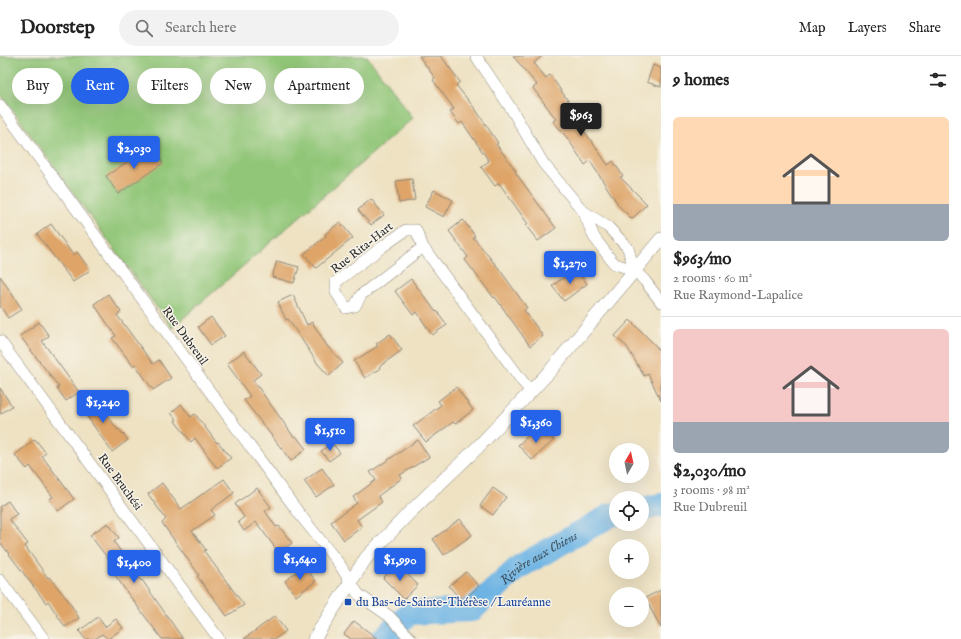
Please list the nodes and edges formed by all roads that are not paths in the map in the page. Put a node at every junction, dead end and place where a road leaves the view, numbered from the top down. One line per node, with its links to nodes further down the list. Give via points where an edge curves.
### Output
1 (476, 56): 3 (street, via 544,163)
2 (0, 105): 11 (street, Rue Dubreuil)
3 (583, 211): 6 (street, via 608,227 628,248); 6 (street, via 594,237 612,261)
4 (661, 239): 6 (street)
5 (423, 247): 5 (street, Rue Rita-Hart, via 416,230 406,230 336,282 336,292 346,308 355,306 361,295); 9 (street, Rue Rita-Hart)
6 (634, 270): 7 (street); 9 (street)
7 (661, 302)
8 (0, 341): 14 (street, Rue Bruchési)
9 (531, 391): 11 (street, via 483,443 375,548)
10 (0, 580): 13 (street)
11 (350, 581): 12 (street, Rue Dubreuil, via 358,594 389,616); 15 (street)
12 (410, 638)
13 (44, 639)
14 (219, 639)
15 (314, 639)

